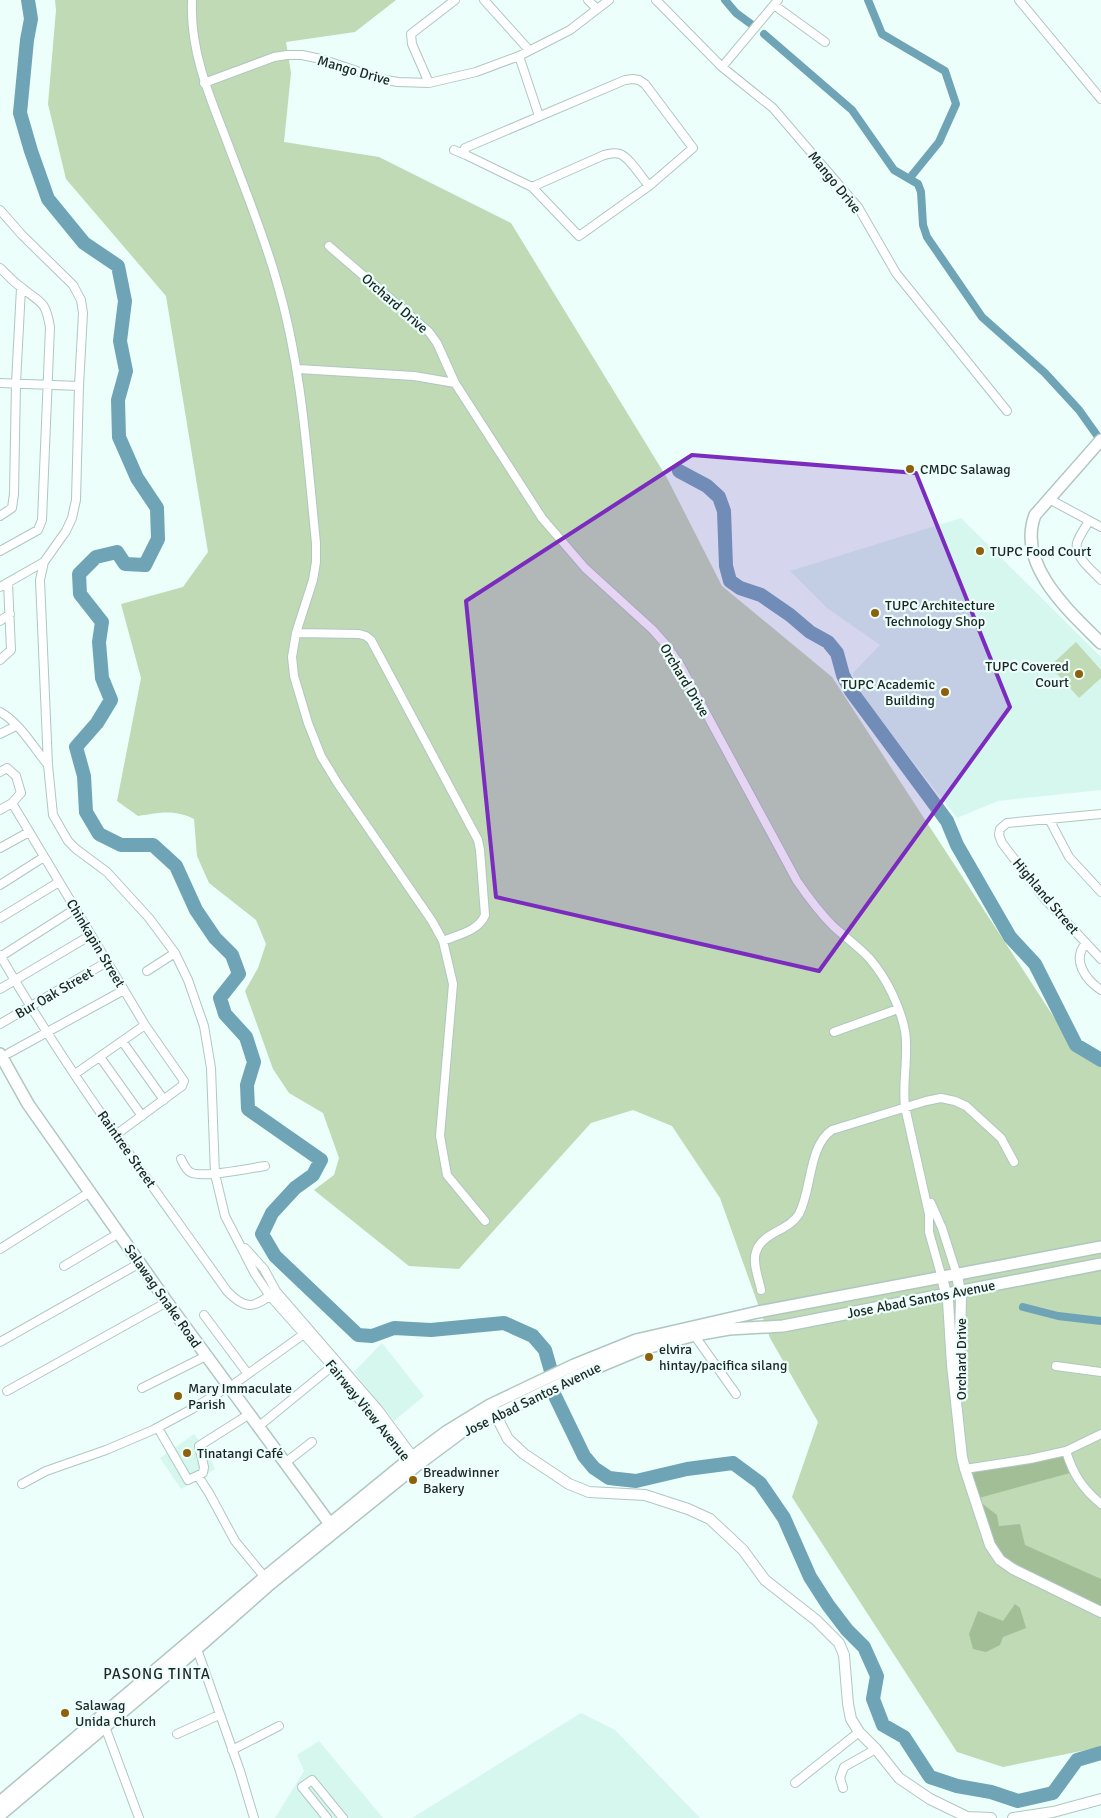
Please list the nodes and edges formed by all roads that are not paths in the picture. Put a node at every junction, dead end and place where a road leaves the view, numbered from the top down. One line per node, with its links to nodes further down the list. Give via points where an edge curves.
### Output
1 (455, 0): 15 (street, via 411,34 412,44)
2 (484, 0): 11 (street)
3 (588, 0): 9 (street)
4 (609, 0): 9 (street, Mango Drive)
5 (656, 0): 13 (street, Mango Drive)
6 (1019, 0): 16 (street)
7 (192, 2): 14 (street, via 194,39)
8 (776, 2): 10 (street); 13 (street)
9 (597, 9): 11 (street, Mango Drive, via 570,30)
10 (825, 42)
11 (529, 50): 12 (street, Mango Drive)
12 (518, 56): 15 (street, Mango Drive, via 476,72); 17 (street)
13 (722, 67): 32 (street, Mango Drive, via 773,108 858,206 896,273)
14 (204, 83): 15 (street, Mango Drive, via 274,57 302,55 381,79); 26 (street, via 268,252)
15 (429, 83)
16 (1101, 99)
17 (539, 116): 19 (street, via 465,148); 20 (street, via 625,80 640,80 693,148)
18 (454, 150): 19 (street)
19 (466, 155): 21 (street)
20 (649, 186): 21 (street, via 627,158 614,153); 21 (street, via 579,236)
21 (532, 187)
22 (0, 210): 31 (street, via 73,285 81,300)
23 (329, 246): 29 (street, Orchard Drive, via 429,332)
24 (0, 268): 25 (street)
25 (21, 288): 28 (street); 30 (street, via 37,298 47,310 50,327)
26 (298, 370): 29 (street, via 414,376); 45 (street, via 316,562)
27 (0, 383): 28 (street)
28 (16, 383): 30 (street); 35 (street, via 14,494 12,508)
29 (455, 383): 78 (street, Orchard Drive, via 542,518 585,568 667,646 797,881 819,910 870,959 894,996)
30 (48, 385): 31 (street); 38 (street, via 42,520 38,530)
31 (79, 386): 39 (street, via 76,500 66,531)
32 (1007, 410)
33 (1097, 444): 34 (main road)
34 (1049, 499): 36 (street); 46 (main road, via 1035,515 1032,548 1054,594)
35 (0, 516)
36 (1089, 521): 37 (street); 40 (street, via 1077,544 1078,551)
37 (1101, 527)
38 (0, 551)
39 (44, 562): 41 (street); 51 (street, Fairway View Avenue, via 40,580)
40 (1101, 580)
41 (8, 583): 42 (street); 43 (street)
42 (0, 587)
43 (10, 614): 44 (street); 47 (street, via 11,650)
44 (0, 620)
45 (296, 633): 66 (street, via 292,657 294,676 321,756); 66 (street, via 359,634 371,640 478,840 483,921)
46 (1101, 644)
47 (0, 660)
48 (0, 712): 49 (street)
49 (16, 726): 50 (street); 51 (street)
50 (0, 734)
51 (48, 765): 68 (street, Fairway View Avenue, via 53,815 68,842 107,872 149,918)
52 (0, 772): 53 (street, via 7,768 16,776 21,793)
53 (12, 803): 54 (street); 57 (street, Chinkapin Street)
54 (0, 810)
55 (1100, 816): 56 (street)
56 (1049, 819): 62 (street, via 1069,857); 67 (street, Highland Street, via 1007,824 1000,829 999,835 1044,898)
57 (29, 832): 58 (street); 59 (street, Chinkapin Street)
58 (0, 848)
59 (44, 857): 60 (street, Chinkapin Street); 61 (street)
60 (59, 882): 63 (street, Chinkapin Street); 64 (street)
61 (0, 885)
62 (1101, 892)
63 (75, 909): 65 (street, Chinkapin Street); 69 (street)
64 (0, 918)
65 (91, 935): 71 (street, Chinkapin Street); 73 (street)
66 (443, 941): 97 (street, via 453,984 440,1136 447,1175)
67 (1086, 943): 70 (street, Highland Street); 76 (street, via 1081,948 1080,965 1089,980)
68 (174, 953): 72 (street); 94 (street, Fairway View Avenue, via 188,980 204,1026 211,1068)
69 (0, 956): 73 (street, Raintree Street)
70 (1101, 959)
71 (107, 962): 75 (street, Chinkapin Street); 77 (street, Bur Oak Street)
72 (147, 971)
73 (14, 980): 74 (street); 77 (street, Raintree Street)
74 (0, 989)
75 (124, 990): 80 (street, Chinkapin Street); 82 (street)
76 (1101, 990)
77 (30, 1007): 79 (street, Bur Oak Street); 82 (street, Raintree Street)
78 (898, 1009): 81 (street); 88 (street, Orchard Drive, via 907,1046)
79 (0, 1024)
80 (145, 1025): 83 (street); 87 (street, Chinkapin Street, via 184,1082)
81 (834, 1032)
82 (46, 1033): 84 (street); 86 (street, Raintree Street)
83 (122, 1041): 85 (street); 87 (street)
84 (5, 1053): 96 (main road, Salawag Snake Road, via 28,1104)
85 (100, 1057): 86 (street); 89 (street)
86 (75, 1074): 90 (street, Raintree Street)
87 (164, 1100): 89 (street)
88 (905, 1107): 92 (street, via 941,1098 966,1106 1001,1138); 95 (street, Orchard Drive); 106 (street, via 825,1135 818,1147 798,1216 764,1240 756,1253)
89 (142, 1116): 90 (street)
90 (117, 1134): 108 (street, Raintree Street, via 227,1291 247,1305 256,1305)
91 (181, 1159): 94 (street, via 189,1172)
92 (1014, 1162)
93 (265, 1166): 94 (street)
94 (215, 1174): 108 (street, Fairway View Avenue, via 225,1216 239,1241 264,1269)
95 (922, 1178): 104 (street, Orchard Drive); 105 (street, Orchard Drive, via 929,1232)
96 (90, 1192): 98 (main road, Salawag Snake Road); 100 (street)
97 (485, 1221)
98 (119, 1233): 101 (main road, Salawag Snake Road); 103 (street)
99 (1101, 1247): 104 (main road, Jose Abad Santos Avenue)
100 (0, 1249)
101 (140, 1263): 110 (main road, Salawag Snake Road); 114 (street)
102 (1101, 1264): 107 (main road, Jose Abad Santos Avenue)
103 (64, 1266)
104 (956, 1275): 105 (main road, Jose Abad Santos Avenue); 107 (street, Orchard Drive)
105 (942, 1278): 109 (street, Orchard Drive); 112 (main road, Jose Abad Santos Avenue, via 758,1312)
106 (761, 1290)
107 (961, 1292): 109 (main road, Jose Abad Santos Avenue); 133 (street, Orchard Drive)
108 (273, 1294): 113 (street, Fairway View Avenue); 116 (street, Fairway View Avenue)
109 (947, 1294): 112 (main road, Jose Abad Santos Avenue, via 783,1326); 133 (street, Orchard Drive)
110 (167, 1302): 115 (main road, Salawag Snake Road); 122 (street)
111 (204, 1315): 119 (street)
112 (694, 1330): 123 (street); 125 (main road, Jose Abad Santos Avenue, via 636,1340)
113 (304, 1334): 116 (street, Fairway View Avenue); 119 (street)
114 (0, 1342)
115 (206, 1356): 120 (main road, Salawag Snake Road); 121 (street)
116 (335, 1364): 124 (street, Fairway View Avenue); 126 (street, Fairway View Avenue); 128 (street)
117 (1056, 1366): 118 (street)
118 (1101, 1372)
119 (248, 1374): 120 (street)
120 (231, 1385): 127 (main road, Salawag Snake Road); 129 (street)
121 (142, 1388)
122 (7, 1391)
123 (736, 1394)
124 (378, 1408): 126 (street); 134 (street, Fairway View Avenue)
125 (492, 1410): 134 (main road, Jose Abad Santos Avenue); 147 (street, via 508,1439 524,1454 569,1484 589,1492 645,1495 710,1519 728,1534 765,1580 816,1620 839,1644 844,1655 851,1719)
126 (371, 1414): 134 (street, Fairway View Avenue)
127 (248, 1415): 128 (main road, Salawag Snake Road); 137 (street, via 200,1446 204,1467)
128 (258, 1427): 135 (main road, Salawag Snake Road)
129 (158, 1428): 137 (street, via 188,1480); 138 (street, via 46,1471)
130 (1101, 1434): 132 (street)
131 (312, 1442): 135 (street)
132 (1066, 1450): 136 (street); 139 (street, via 1071,1470)
133 (962, 1457): 136 (street, Orchard Drive)
134 (412, 1461): 140 (main road, Jose Abad Santos Avenue)
135 (285, 1463): 140 (main road, Salawag Snake Road)
136 (965, 1469): 142 (street, Orchard Drive, via 990,1544 1000,1560 1035,1581)
137 (198, 1476): 141 (street, via 210,1492 235,1541)
138 (22, 1484)
139 (1101, 1504)
140 (332, 1529): 141 (main road, Jose Abad Santos Avenue)
141 (268, 1581): 143 (main road, Jose Abad Santos Avenue)
142 (1101, 1612)
143 (193, 1645): 144 (street); 145 (main road, Jose Abad Santos Avenue)
144 (219, 1715): 148 (street); 150 (street)
145 (102, 1722): 154 (main road, Jose Abad Santos Avenue); 155 (main road, Jose Abad Santos Avenue); 156 (street)
146 (279, 1726): 150 (street)
147 (859, 1732): 149 (street); 151 (street)
148 (177, 1734)
149 (876, 1749): 152 (street, via 844,1767 840,1778); 160 (street, via 899,1778 930,1800 967,1816)
150 (232, 1750): 157 (street)
151 (796, 1783)
152 (843, 1788)
153 (1101, 1799): 161 (street, via 1053,1812)
154 (0, 1802)
155 (0, 1815)
156 (138, 1818)
157 (254, 1818)
158 (326, 1818): 159 (street, via 302,1787 312,1780)
159 (343, 1818)
160 (991, 1818)
161 (1013, 1818)

